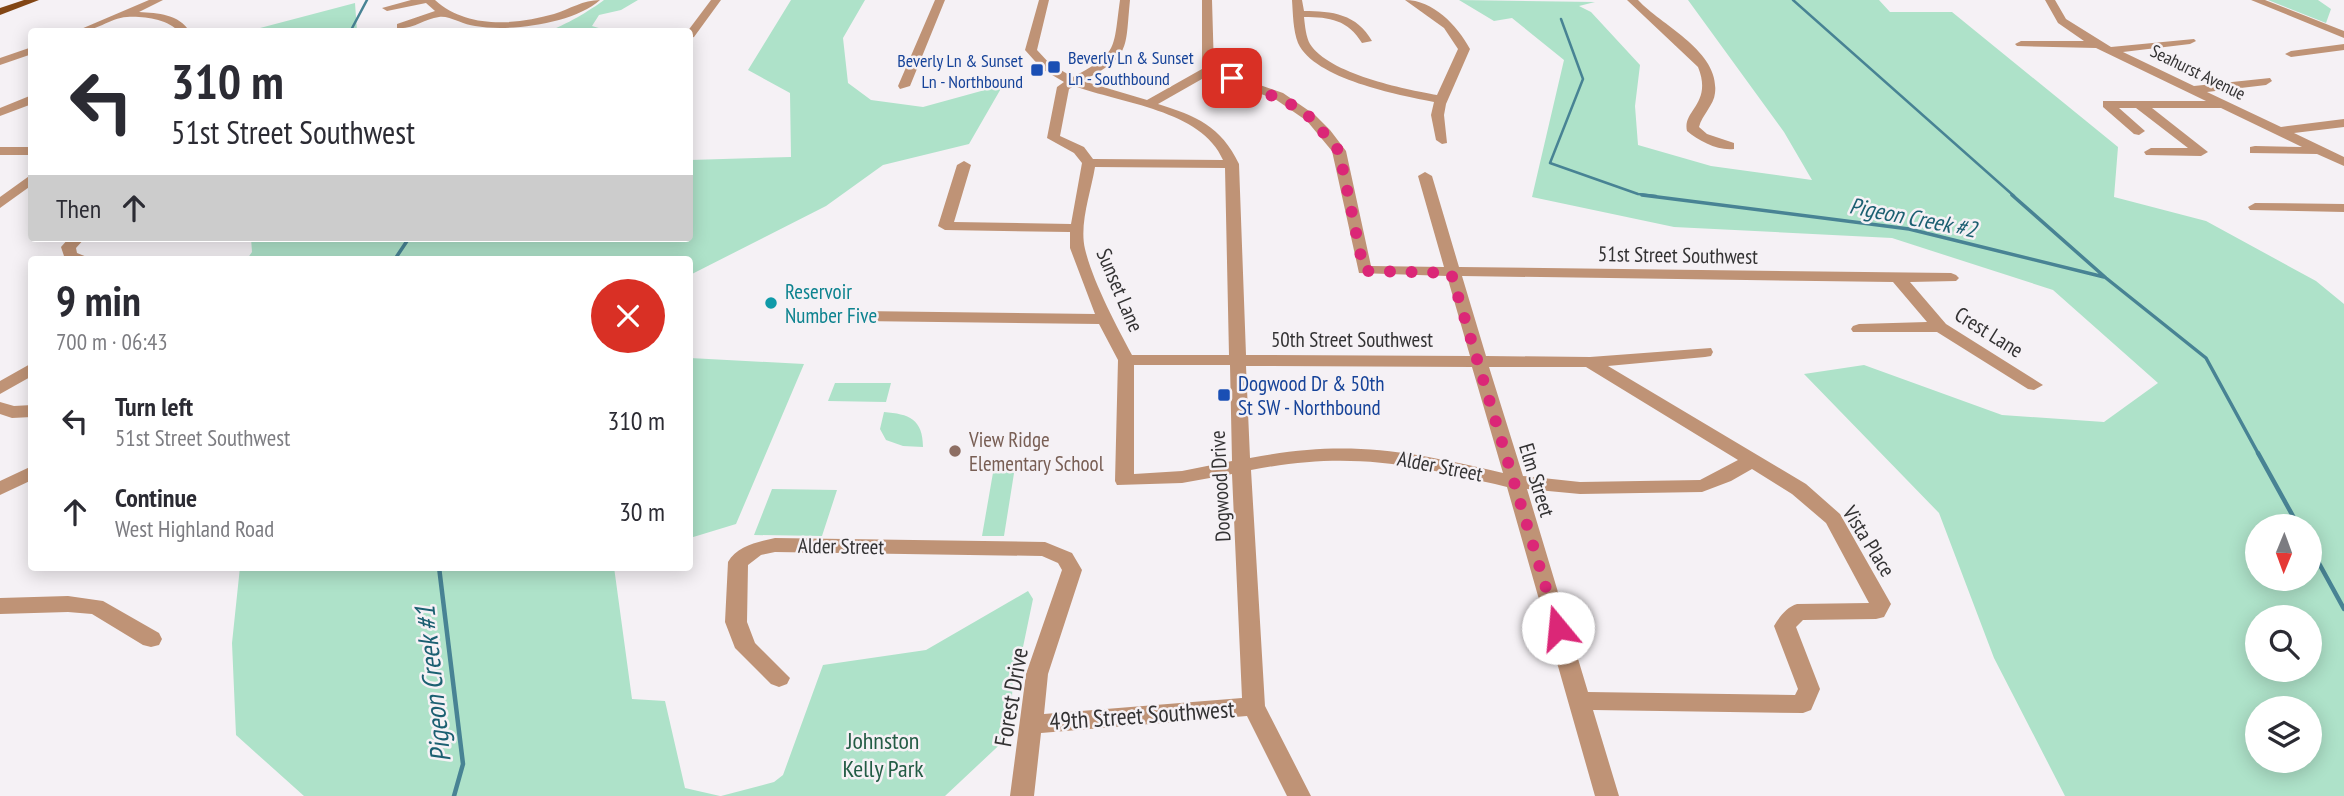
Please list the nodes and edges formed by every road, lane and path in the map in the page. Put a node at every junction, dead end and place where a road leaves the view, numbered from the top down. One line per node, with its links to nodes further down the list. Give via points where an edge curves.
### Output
1 (34, 0): 16 (main road)
2 (158, 0): 18 (street)
3 (428, 0): 15 (street); 17 (street)
4 (595, 0): 22 (street)
5 (716, 0): 28 (street)
6 (940, 0): 41 (street)
7 (1044, 0): 39 (street, via 1031,50 1048,69)
8 (1125, 0): 39 (street, via 1119,50 1104,65)
9 (1207, 0): 38 (street)
10 (1297, 0): 19 (street)
11 (1410, 0): 43 (street, via 1446,22 1464,49 1460,65)
12 (1632, 0): 53 (street, via 1707,70 1709,95 1692,128 1702,137)
13 (2050, 0): 34 (street, Seahurst Avenue, via 2062,21)
14 (2256, 0): 27 (street)
15 (387, 8)
16 (0, 12)
17 (442, 12): 20 (street); 21 (street)
18 (125, 13): 24 (street); 25 (street, via 173,20)
19 (1299, 14): 30 (street, via 1341,17 1362,32); 43 (street, via 1305,47 1314,55 1373,84)
20 (473, 24): 22 (street); 26 (street)
21 (401, 26)
22 (521, 27)
23 (2344, 27): 27 (street)
24 (89, 28)
25 (184, 28)
26 (466, 28)
27 (2328, 29): 29 (street)
28 (693, 31)
29 (2344, 35)
30 (1366, 41)
31 (2190, 41): 34 (street)
32 (2021, 44): 34 (street)
33 (2344, 47): 36 (street)
34 (2106, 48): 42 (street, Seahurst Avenue)
35 (28, 52): 37 (street)
36 (2291, 54)
37 (0, 62)
38 (1208, 71): 46 (street); 69 (street, 51st Street Southwest, via 1269,92 1311,118 1339,151 1364,271)
39 (1074, 80): 46 (street); 60 (street, via 1063,87 1054,138 1079,150)
40 (2266, 81): 42 (street)
41 (904, 86)
42 (2193, 90): 47 (street, Seahurst Avenue)
43 (1439, 99): 52 (street, via 1436,126)
44 (28, 101): 48 (street)
45 (2139, 104): 47 (street); 50 (street, via 2107,104); 58 (street, via 2201,152)
46 (1147, 105): 61 (street, via 1206,129 1221,142)
47 (2226, 106): 51 (street, Seahurst Avenue)
48 (0, 113)
49 (2344, 123): 51 (street)
50 (2139, 131)
51 (2281, 131): 57 (street, Seahurst Avenue)
52 (1441, 140)
53 (1728, 146)
54 (2255, 150): 57 (street)
55 (0, 151): 56 (street)
56 (28, 151)
57 (2319, 151): 59 (street, Seahurst Avenue)
58 (2151, 152)
59 (2344, 162)
60 (1089, 163): 61 (street); 68 (street, Sunset Lane)
61 (1232, 164): 78 (street, Dogwood Drive)
62 (964, 165): 68 (street, via 945,226)
63 (1424, 176): 69 (street, Elm Street)
64 (28, 181): 65 (street)
65 (0, 204)
66 (2255, 206): 67 (street)
67 (2344, 208)
68 (1077, 228): 73 (street, Sunset Lane, via 1077,248)
69 (1451, 273): 70 (street, 51st Street Southwest); 79 (street, Elm Street)
70 (1898, 278): 71 (street, 51st Street Southwest); 74 (street, Crest Lane)
71 (1951, 278)
72 (859, 316): 73 (street)
73 (1105, 320): 77 (street, Sunset Lane)
74 (1940, 327): 75 (street); 82 (street, Crest Lane)
75 (1859, 329)
76 (1704, 352): 80 (street, 50th Street Southwest)
77 (1126, 360): 78 (street, 50th Street Southwest); 89 (street, Sunset Lane)
78 (1238, 361): 79 (street, 50th Street Southwest); 87 (street, Dogwood Drive)
79 (1478, 362): 80 (street, 50th Street Southwest); 90 (street, Elm Street)
80 (1590, 362): 86 (street, Vista Place)
81 (28, 372): 83 (street)
82 (2034, 385)
83 (0, 389)
84 (0, 407): 85 (street)
85 (28, 411)
86 (1751, 461): 90 (street, Alder Street, via 1702,486 1580,488); 96 (street, Vista Place, via 1799,489 1833,519 1880,604 1877,611 1797,612 1785,626 1809,690 1803,704)
87 (1241, 467): 89 (street, Alder Street); 90 (street, Alder Street, via 1286,457 1376,454 1469,469); 97 (street, Dogwood Drive)
88 (28, 474): 91 (street)
89 (1124, 481)
90 (1514, 482): 96 (street, Elm Street)
91 (0, 489)
92 (1072, 570): 95 (street, Alder Street, via 1065,558 1045,549 775,545 755,550 738,562 736,622 746,648); 98 (street, Forest Drive, via 1037,674)
93 (0, 606): 94 (street, via 96,607)
94 (151, 639)
95 (779, 678)
96 (1581, 701): 101 (street, Elm Street)
97 (1254, 706): 98 (street, 49th Street Southwest); 100 (street, Dogwood Drive)
98 (1031, 724): 99 (street, Forest Drive)
99 (1022, 796)
100 (1299, 796)
101 (1607, 796)

